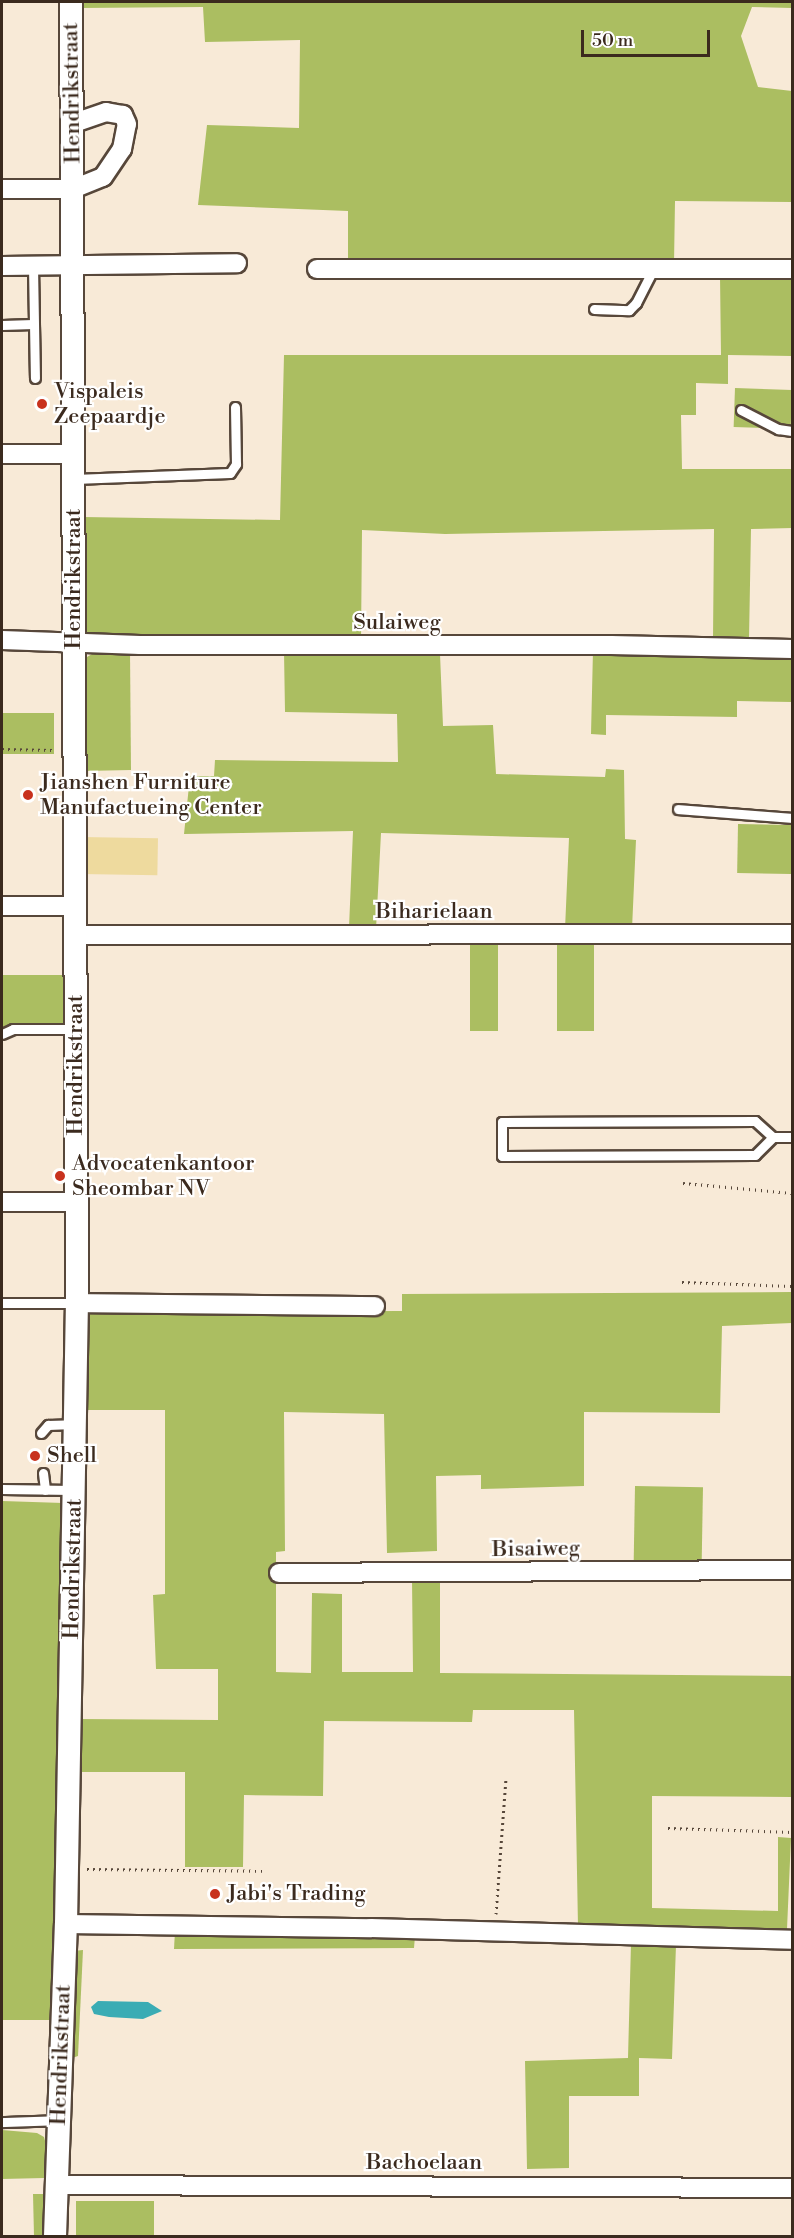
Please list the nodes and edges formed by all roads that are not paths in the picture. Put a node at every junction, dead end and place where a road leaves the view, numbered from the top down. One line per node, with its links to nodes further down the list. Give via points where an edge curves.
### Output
1 (71, 2): 2 (street, Hendrikstraat)
2 (72, 124): 4 (street, Hendrikstraat); 4 (street, via 114,111 123,115 127,124 122,150 111,168 103,177)
3 (2, 189): 4 (street)
4 (73, 189): 6 (street, Hendrikstraat)
5 (237, 263): 6 (street)
6 (74, 264): 8 (street); 20 (street, Hendrikstraat)
7 (2, 266): 8 (street)
8 (33, 266): 13 (lane)
9 (317, 269): 11 (street)
10 (792, 269): 11 (street)
11 (652, 271): 12 (lane, via 629,310)
12 (594, 309)
13 (33, 324): 14 (lane); 15 (lane)
14 (2, 325)
15 (34, 378)
16 (235, 407): 21 (lane, via 236,464 230,473)
17 (741, 410): 18 (lane, via 778,429)
18 (792, 430)
19 (2, 454): 20 (street)
20 (74, 454): 21 (street, Hendrikstraat)
21 (74, 479): 23 (street, Hendrikstraat)
22 (2, 640): 23 (street, Sulaiweg)
23 (74, 643): 24 (street, Sulaiweg); 28 (street, Hendrikstraat)
24 (792, 649)
25 (678, 809): 26 (lane)
26 (792, 818)
27 (2, 906): 28 (street)
28 (75, 906): 30 (street, Hendrikstraat)
29 (792, 934): 30 (street, Biharielaan)
30 (75, 936): 31 (street, Hendrikstraat)
31 (76, 1029): 32 (lane, via 13,1029); 36 (street, Hendrikstraat)
32 (2, 1034)
33 (773, 1137): 33 (lane, via 755,1155 502,1156 502,1122 756,1121); 34 (lane)
34 (792, 1137)
35 (2, 1202): 36 (street)
36 (77, 1202): 38 (street, Hendrikstraat)
37 (2, 1303): 38 (lane)
38 (77, 1303): 39 (street); 40 (street, Hendrikstraat)
39 (375, 1306)
40 (76, 1424): 41 (lane, via 48,1425); 45 (street, Hendrikstraat)
41 (41, 1433)
42 (43, 1473): 44 (lane)
43 (2, 1489): 44 (lane)
44 (45, 1490): 45 (lane)
45 (75, 1490): 48 (street, Hendrikstraat)
46 (792, 1570): 47 (street, Bisaiweg)
47 (279, 1573)
48 (66, 1924): 49 (street); 50 (street, Hendrikstraat)
49 (792, 1940)
50 (58, 2120): 51 (lane); 52 (street, Hendrikstraat)
51 (2, 2122)
52 (56, 2185): 53 (street, Bachoelaan); 54 (street, Hendrikstraat)
53 (792, 2188)
54 (55, 2236)

